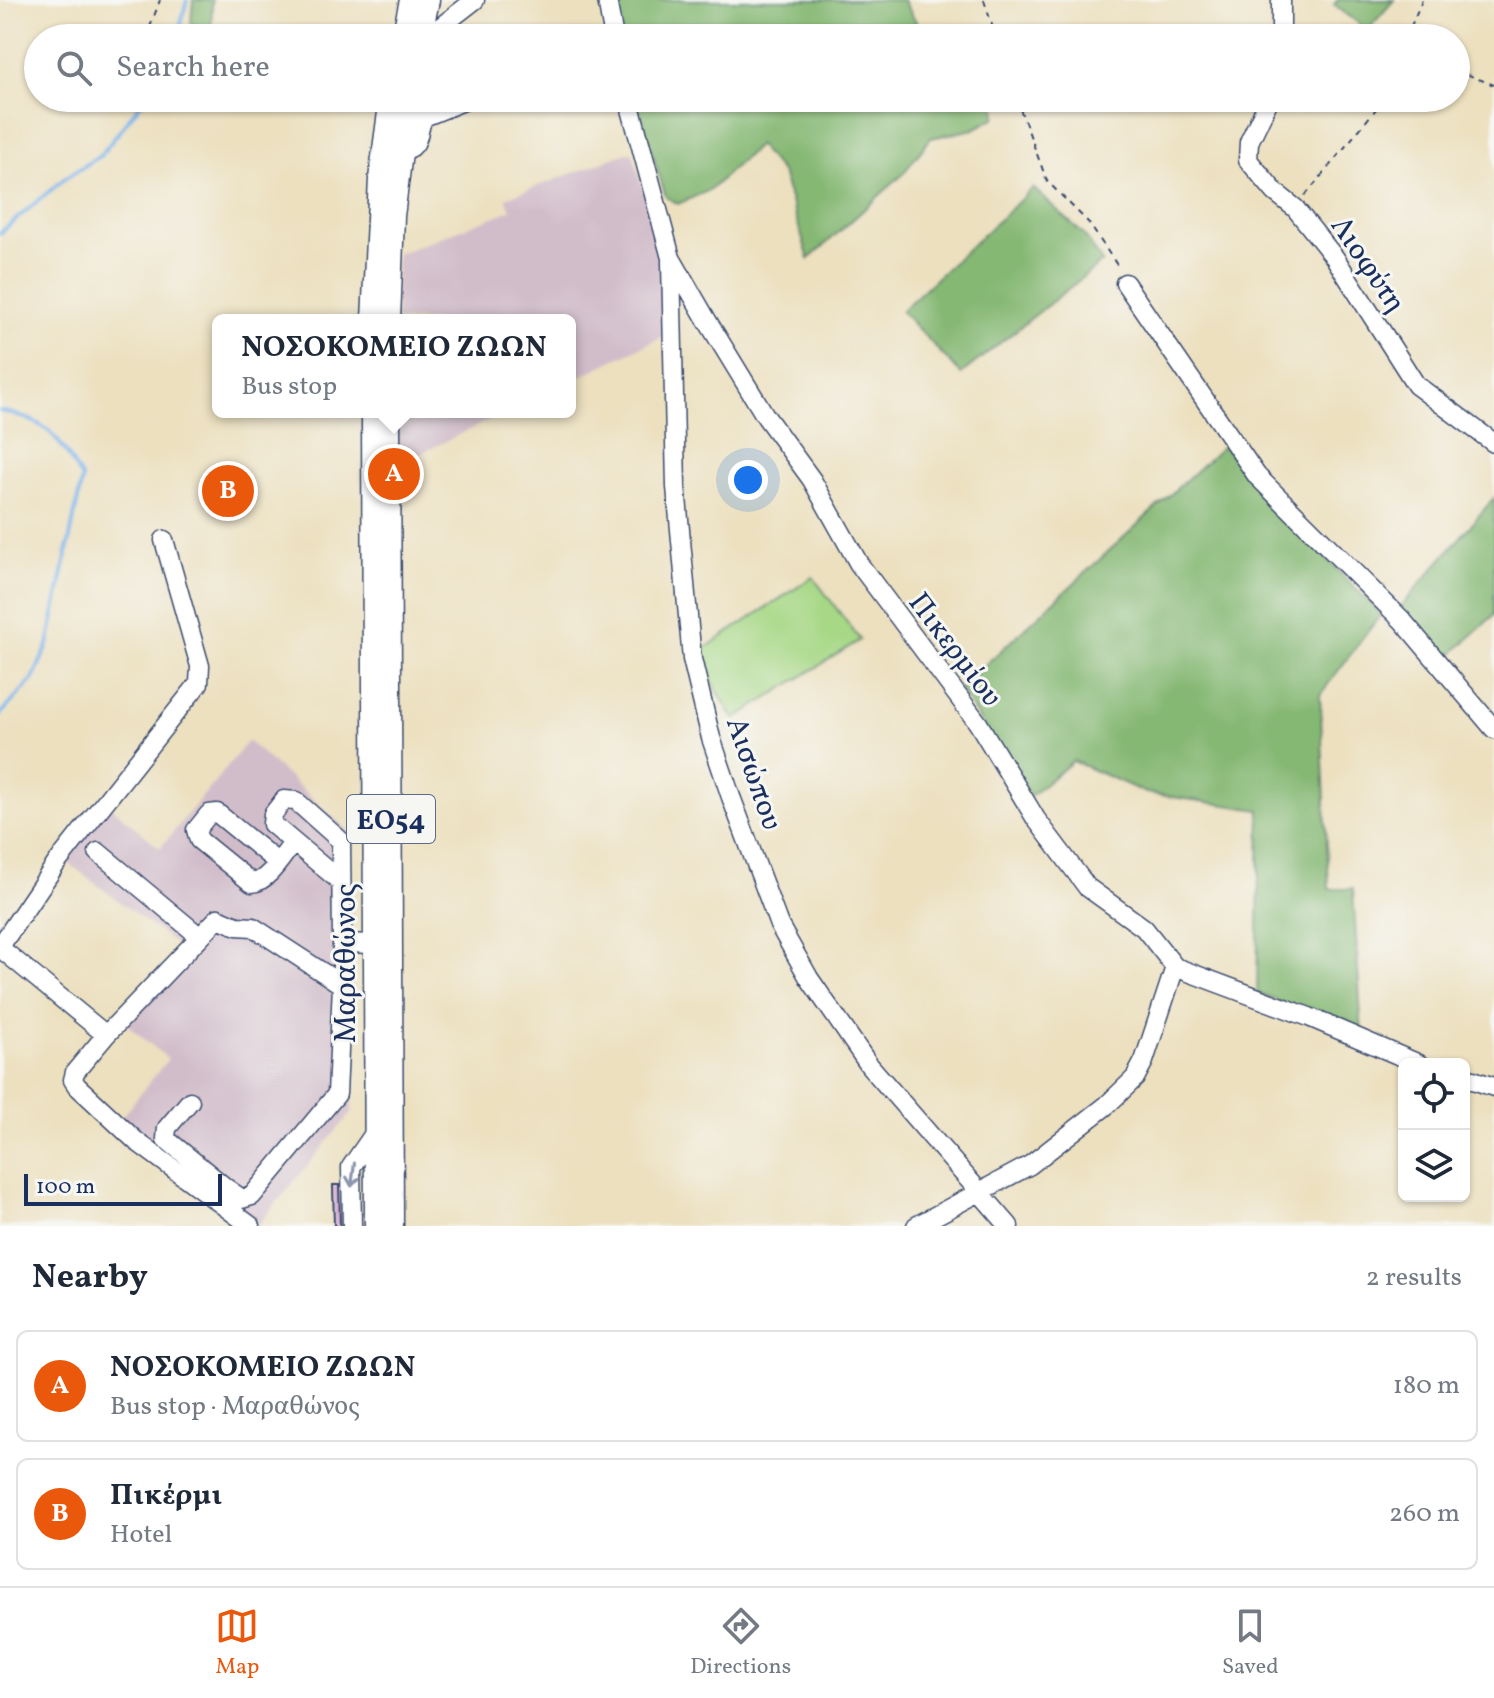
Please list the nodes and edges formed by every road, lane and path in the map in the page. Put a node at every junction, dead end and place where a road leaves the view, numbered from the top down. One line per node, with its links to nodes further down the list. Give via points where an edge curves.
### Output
1 (160, 0): 9 (path)
2 (411, 0): 10 (main road)
3 (428, 0): 11 (main road)
4 (475, 0): 12 (street)
5 (607, 0): 13 (street)
6 (984, 0): 14 (path)
7 (1281, 0): 15 (street)
8 (1422, 0): 16 (path)
9 (151, 24)
10 (406, 24)
11 (423, 24)
12 (444, 24)
13 (611, 24)
14 (992, 24)
15 (1281, 24)
16 (1412, 24)
17 (1470, 76): 18 (path)
18 (1494, 85)
19 (389, 112): 30 (main road, via 378,202)
20 (406, 112): 26 (main road)
21 (435, 112): 26 (street, via 420,125 418,141)
22 (632, 112): 28 (street, Πικερμίου)
23 (1021, 112): 29 (path, via 1047,181 1088,222)
24 (1264, 112): 27 (street, Λιοφύτη, via 1246,156)
25 (1374, 112): 27 (path)
26 (400, 151): 31 (main road)
27 (1295, 208): 34 (street, Λιοφύτη, via 1363,299 1416,385)
28 (671, 258): 46 (street, Πικερμίου, via 859,564 978,723 1036,819 1087,887 1144,928); 55 (street, Αισώπου, via 676,487 692,659 711,738 779,925 809,978 869,1065)
29 (1125, 283): 36 (street, via 1257,476 1402,620)
30 (373, 314)
31 (389, 314)
32 (373, 418): 41 (main road, Μαραθώνος / ΕΟ54)
33 (389, 418): 60 (main road, Μαραθώνος / ΕΟ54)
34 (1494, 443)
35 (164, 540): 49 (street, via 200,666 199,683 2,941 5,952)
36 (1494, 729)
37 (293, 843): 39 (street); 40 (street); 40 (street, via 271,821 288,799 339,839)
38 (98, 852): 43 (street)
39 (277, 862)
40 (341, 882): 42 (street)
41 (375, 900): 42 (street); 45 (main road, Μαραθώνος / ΕΟ54)
42 (341, 901): 44 (street)
43 (199, 936): 47 (street, via 218,918 250,926); 49 (street)
44 (342, 943): 45 (street); 47 (street)
45 (375, 944): 48 (main road, Μαραθώνος / ΕΟ54)
46 (1175, 967): 50 (street); 55 (street, via 1135,1078 1061,1143)
47 (342, 993): 48 (street); 56 (street, via 337,1094 252,1196)
48 (375, 1000): 54 (main road, Μαραθώνος / ΕΟ54)
49 (106, 1035): 56 (street, via 75,1072 78,1087 136,1141)
50 (1405, 1058)
51 (1470, 1079): 52 (street)
52 (1494, 1087)
53 (190, 1101): 56 (street, via 167,1128 166,1139)
54 (376, 1131): 58 (street, one-way to 58, via 351,1167); 59 (main road, Μαραθώνος / ΕΟ54)
55 (981, 1192): 61 (street); 62 (street, Αισώπου)
56 (221, 1194): 57 (street)
57 (251, 1226)
58 (352, 1226)
59 (376, 1226)
60 (392, 1226)
61 (916, 1226)
62 (1009, 1226)

